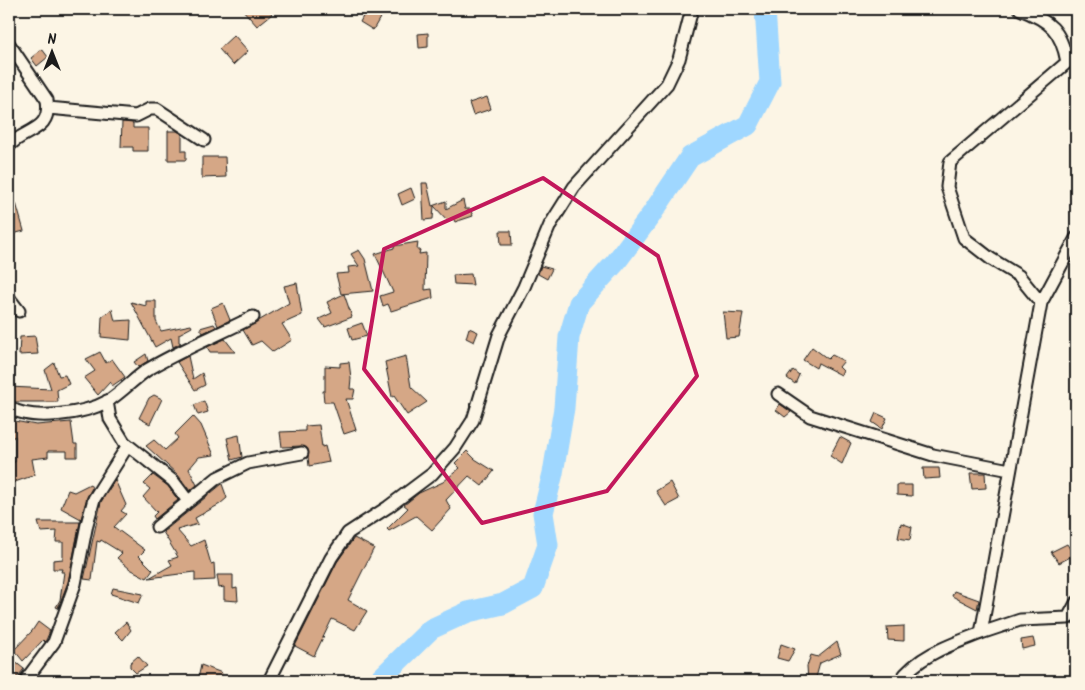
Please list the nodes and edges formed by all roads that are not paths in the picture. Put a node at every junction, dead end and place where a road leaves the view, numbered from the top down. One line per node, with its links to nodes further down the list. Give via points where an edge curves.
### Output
1 (692, 9): 24 (street, via 679,60 667,84 574,187 550,226 499,335 473,420 455,448 432,474 348,533 331,558)
2 (1020, 9): 4 (street, via 1055,29)
3 (9, 44): 5 (street, via 47,100)
4 (1072, 60): 10 (street, via 950,162 948,187 964,238 1019,276)
5 (48, 108): 6 (street, via 136,116 150,109 157,110); 7 (street, via 43,125)
6 (204, 140)
7 (9, 146)
8 (1076, 238): 10 (street)
9 (9, 298): 11 (street)
10 (1041, 303): 18 (street)
11 (20, 311)
12 (253, 317): 14 (street, via 148,370)
13 (778, 394): 18 (street, via 810,416 933,455)
14 (107, 401): 15 (street, via 80,410 41,416 21,413); 16 (street, via 117,434)
15 (9, 407)
16 (128, 445): 19 (street, via 172,481); 23 (street, via 94,499 75,584 54,642)
17 (302, 453): 19 (street, via 248,463 217,478)
18 (1010, 470): 22 (street)
19 (188, 501): 20 (street)
20 (157, 527)
21 (1076, 603): 22 (street, via 1068,618 1020,620)
22 (981, 633): 25 (street, via 946,646 912,668)
23 (25, 681)
24 (269, 681)
25 (900, 681)

